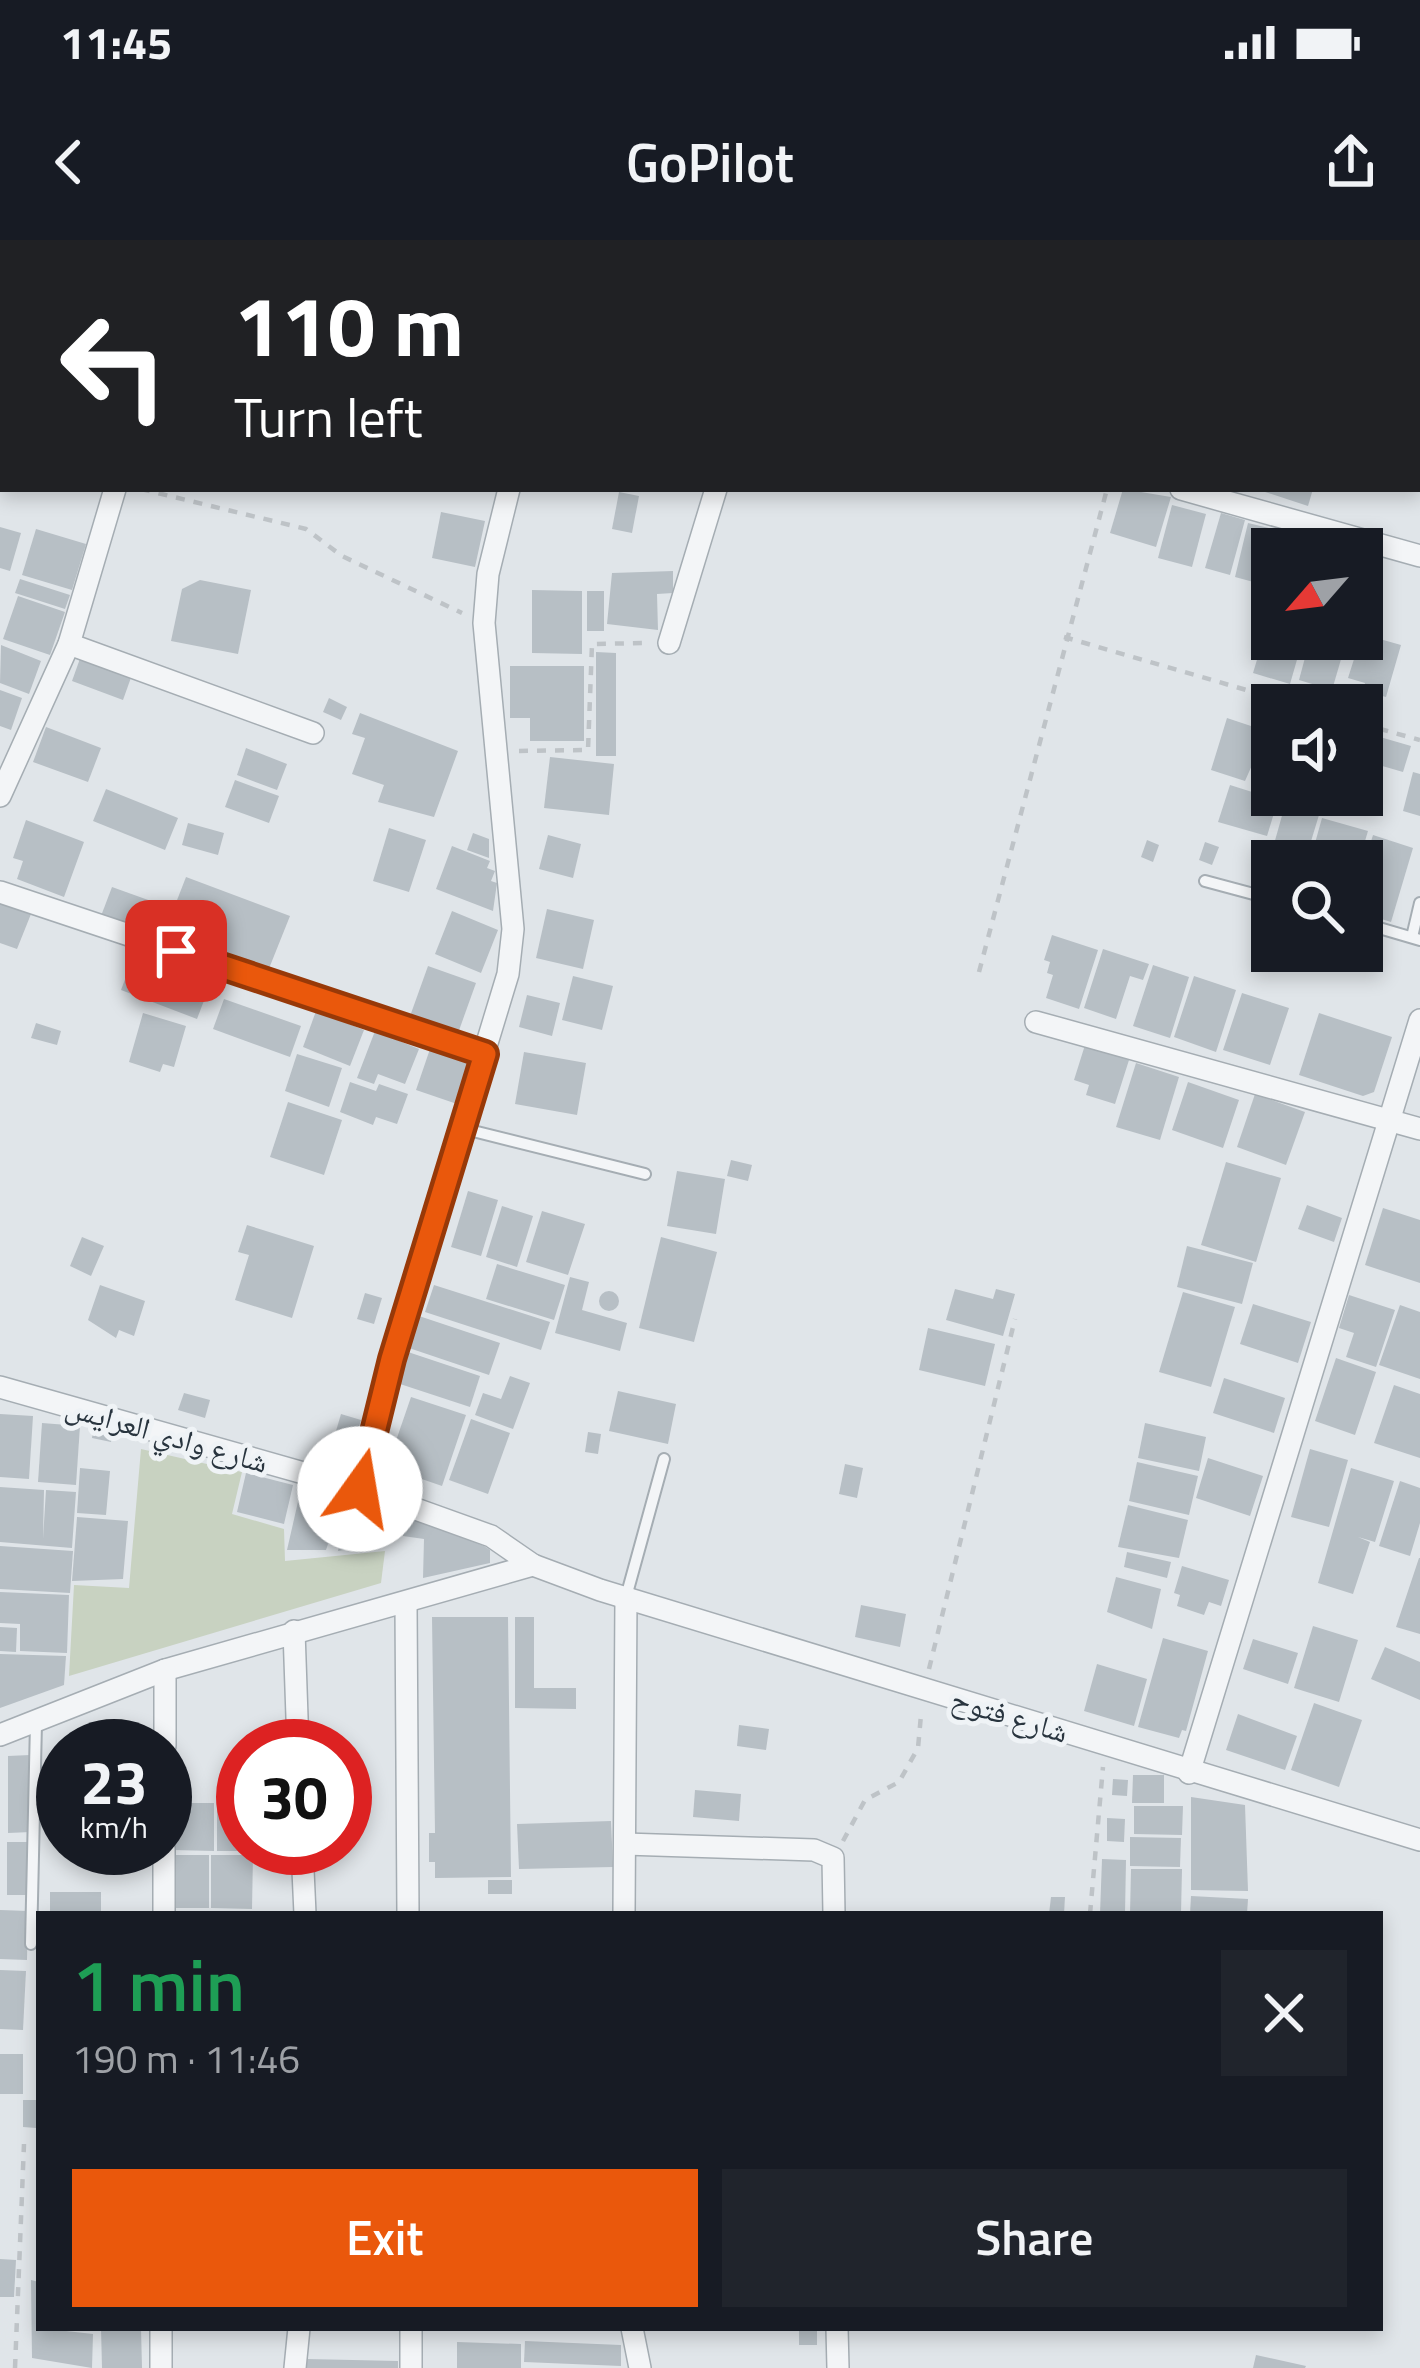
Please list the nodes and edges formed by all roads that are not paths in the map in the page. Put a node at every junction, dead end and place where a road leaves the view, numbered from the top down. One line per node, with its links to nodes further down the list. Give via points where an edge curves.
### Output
1 (114, 492): 7 (street)
2 (507, 492): 18 (street, via 484,623 513,929)
3 (715, 492): 6 (street)
4 (1191, 492): 5 (street)
5 (1420, 556)
6 (669, 643)
7 (69, 644): 8 (street); 9 (street)
8 (314, 733)
9 (0, 796)
10 (1205, 880): 12 (lane)
11 (0, 892): 18 (street)
12 (1251, 893)
13 (1420, 903): 15 (lane)
14 (1383, 929): 15 (lane)
15 (1416, 939)
16 (1420, 1020): 19 (street)
17 (1036, 1022): 19 (street)
18 (485, 1054): 20 (street)
19 (1388, 1118): 21 (street); 37 (street)
20 (461, 1128): 22 (lane); 25 (street)
21 (1420, 1129)
22 (645, 1174)
23 (0, 1387): 25 (street, شارع وادي العرايس)
24 (664, 1459): 28 (lane)
25 (360, 1489): 26 (street, شارع وادي العرايس, via 491,1536)
26 (533, 1565): 27 (street, شارع وادي العرايس); 29 (street)
27 (600, 1590): 28 (street, شارع فتوح)
28 (626, 1598): 37 (street, شارع فتوح); 39 (street)
29 (406, 1605): 30 (street); 44 (street)
30 (294, 1631): 31 (street); 34 (street)
31 (165, 1670): 32 (street); 33 (street)
32 (39, 1719)
33 (165, 1719)
34 (297, 1719)
35 (36, 1720): 36 (street); 47 (lane)
36 (0, 1735)
37 (1189, 1774): 38 (street, شارع فتوح)
38 (1420, 1840)
39 (625, 1844): 45 (street); 46 (street, via 814,1850 833,1858)
40 (164, 1875): 42 (street)
41 (303, 1875): 43 (street)
42 (164, 1911)
43 (305, 1911)
44 (408, 1911)
45 (623, 1911)
46 (834, 1911)
47 (31, 1944)
48 (161, 2331): 53 (street)
49 (299, 2331): 54 (street)
50 (411, 2331): 55 (street)
51 (633, 2331): 56 (street)
52 (837, 2331): 57 (street)
53 (161, 2368)
54 (296, 2368)
55 (411, 2368)
56 (640, 2368)
57 (838, 2368)

